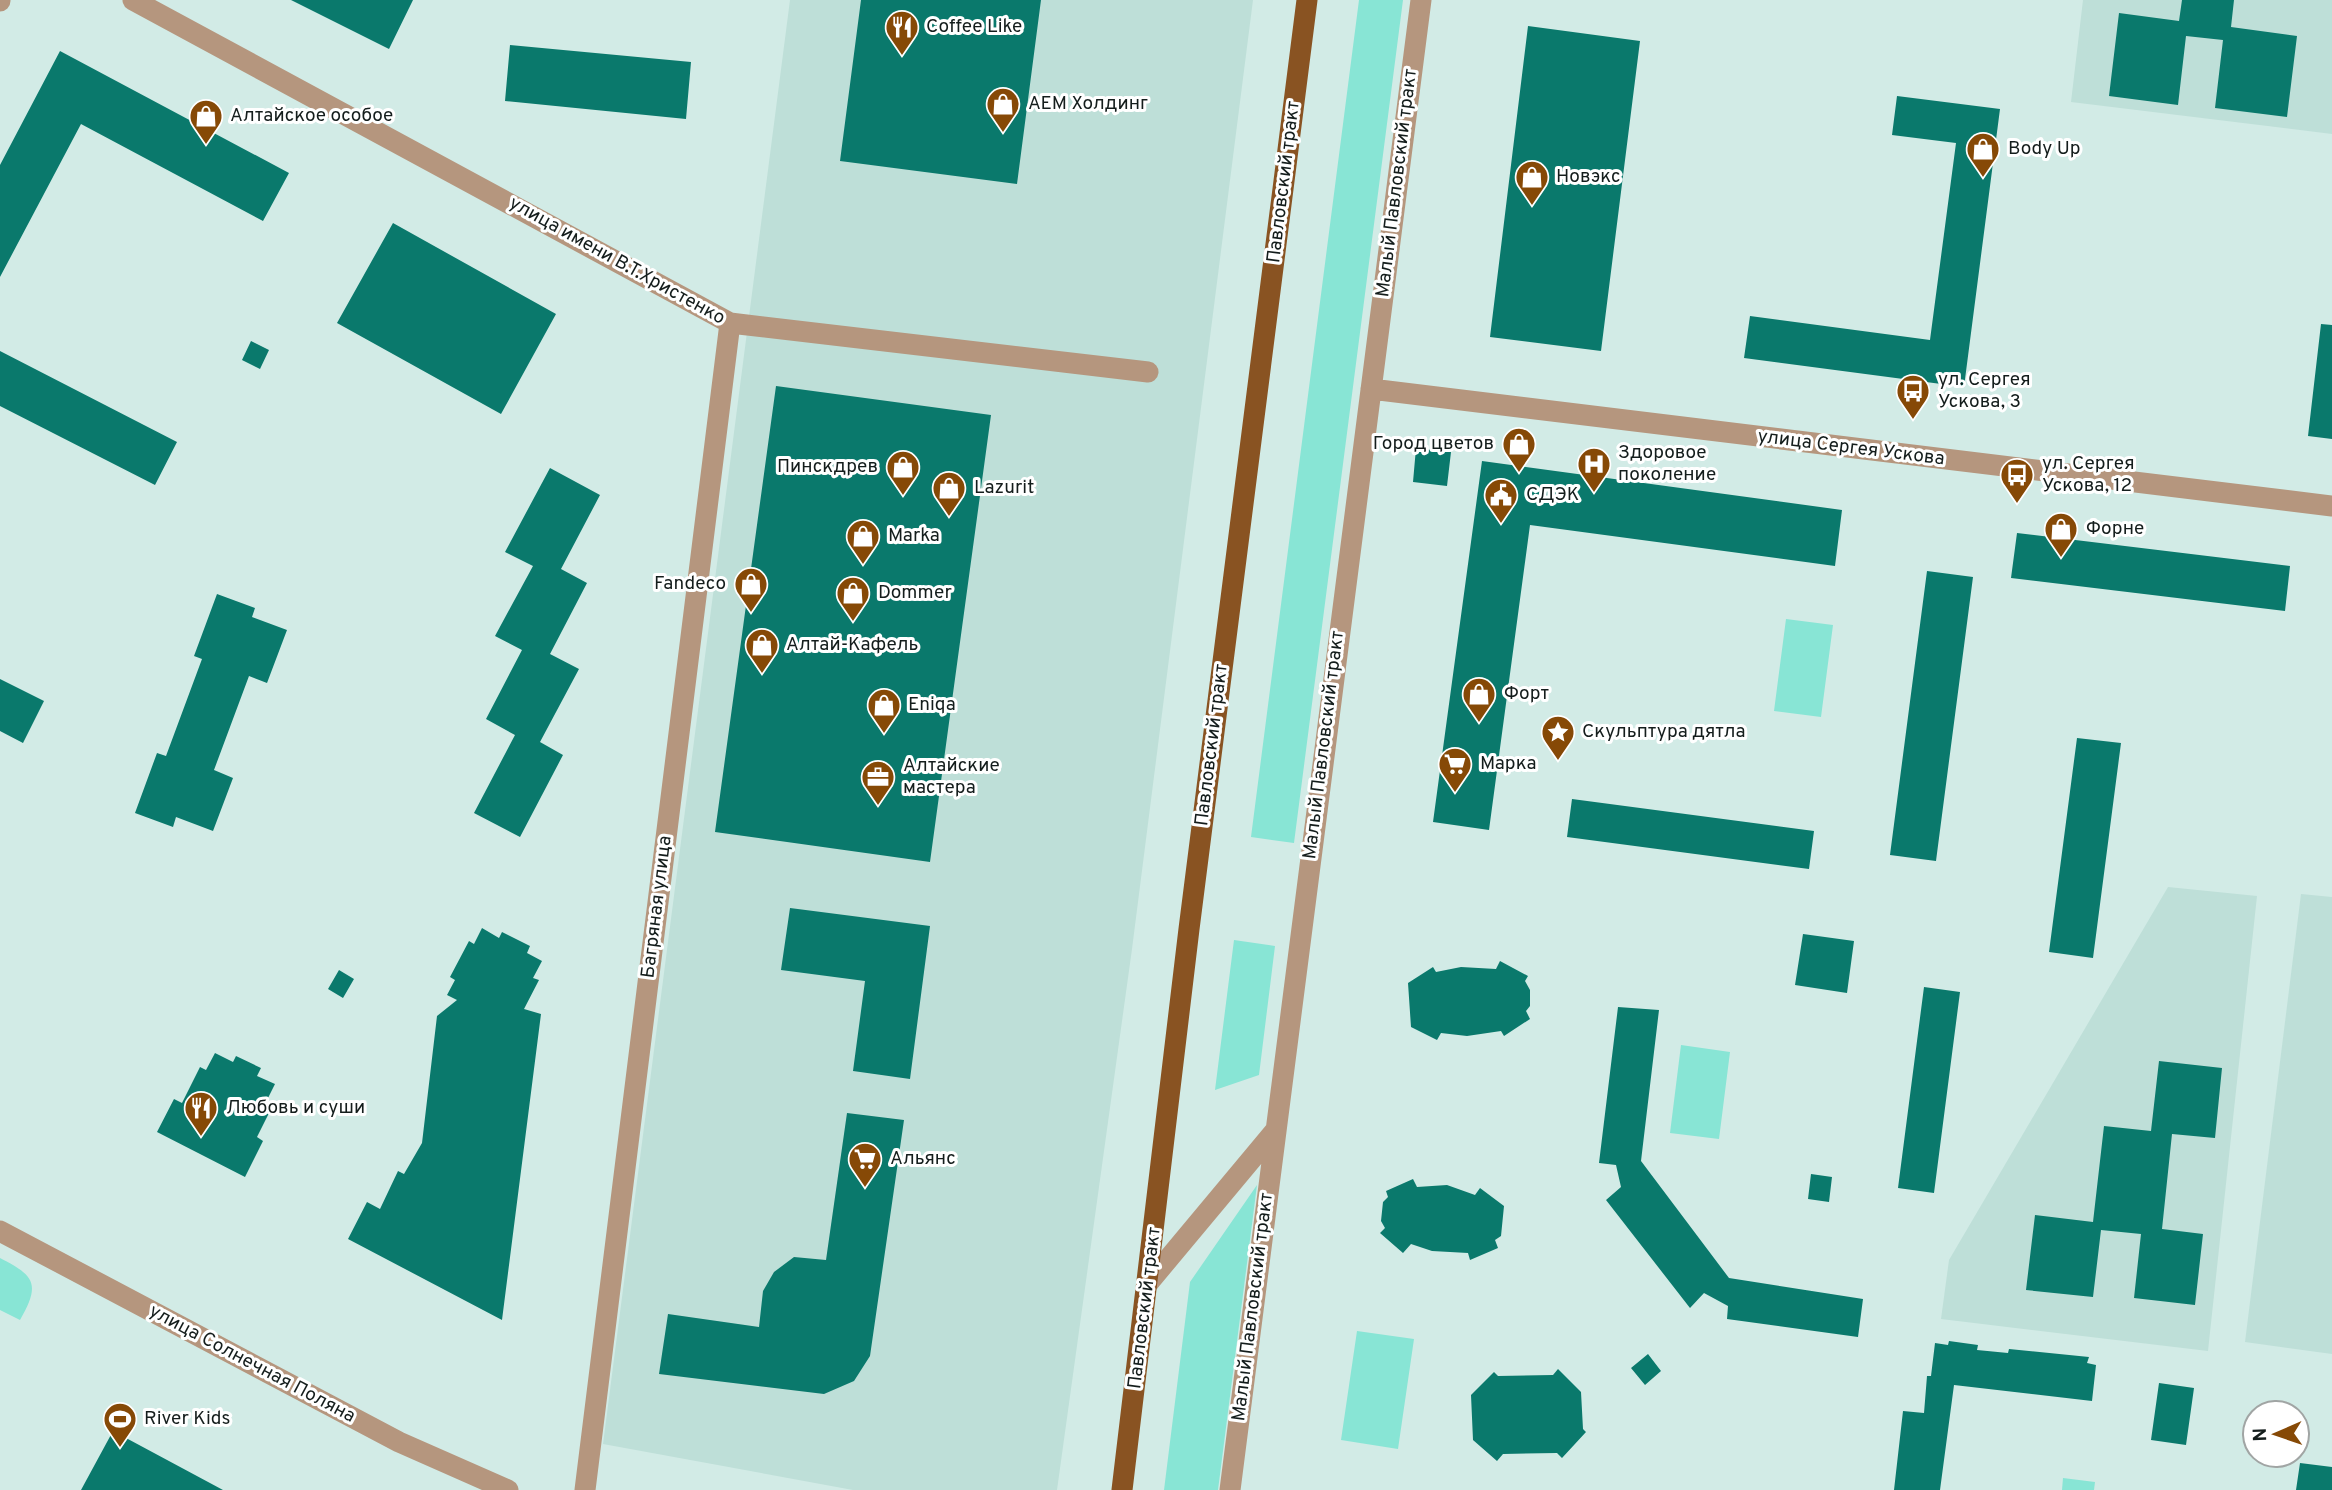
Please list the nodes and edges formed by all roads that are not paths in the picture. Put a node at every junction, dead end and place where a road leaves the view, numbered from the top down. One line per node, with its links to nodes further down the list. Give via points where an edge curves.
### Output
1 (133, 0): 4 (street, улица имени В.Т.Христенко)
2 (1307, 0): 10 (main road, Павловский тракт)
3 (1422, 0): 6 (street, Малый Павловский тракт)
4 (730, 323): 5 (street, улица имени В.Т.Христенко); 12 (street, Багряная улица)
5 (1148, 372)
6 (1371, 390): 7 (street, улица Сергея Ускова); 8 (street, Малый Павловский тракт)
7 (2332, 506)
8 (1275, 1131): 10 (street); 14 (street, Малый Павловский тракт)
9 (0, 1231): 11 (street, улица Солнечная Поляна, via 399,1442)
10 (1149, 1282): 13 (main road, Павловский тракт)
11 (508, 1490)
12 (585, 1490)
13 (1122, 1490)
14 (1230, 1490)

